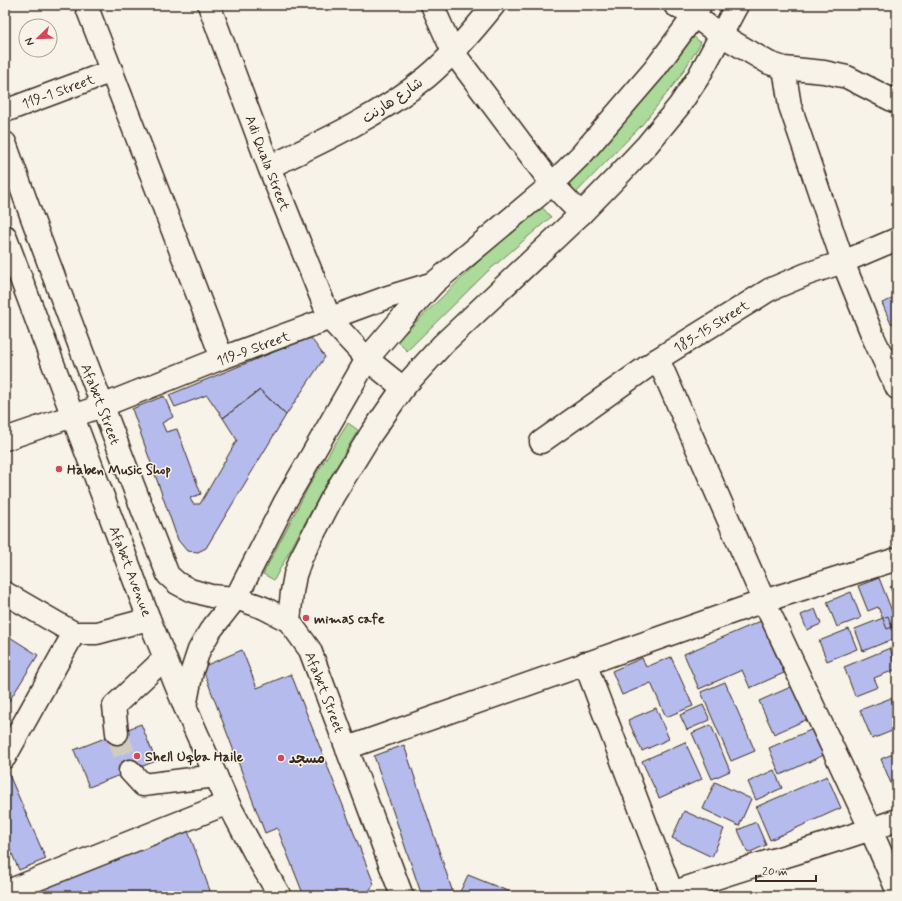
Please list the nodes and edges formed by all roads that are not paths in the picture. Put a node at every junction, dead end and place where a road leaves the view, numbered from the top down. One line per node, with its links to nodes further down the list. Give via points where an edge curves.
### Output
1 (86, 5): 11 (main road)
2 (209, 5): 15 (main road, Adi Quala Street)
3 (432, 5): 9 (main road)
4 (494, 5): 9 (main road, شارع هارنت)
5 (675, 5): 7 (main road)
6 (738, 5): 8 (main road)
7 (697, 11): 8 (main road); 16 (main road, via 654,70 609,124)
8 (721, 35): 10 (main road, via 770,63); 17 (main road, via 679,106)
9 (453, 52): 15 (main road, شارع هارنت, via 428,76 361,122); 16 (main road)
10 (784, 68): 12 (main road, via 847,77); 20 (main road, via 790,106)
11 (112, 72): 13 (main road, 119-1 Street); 23 (main road)
12 (897, 101)
13 (5, 111)
14 (5, 143): 28 (main road, Afabet Street)
15 (269, 166): 22 (main road, Adi Quala Street)
16 (552, 184): 17 (main road); 21 (main road)
17 (581, 214): 26 (main road, via 443,344)
18 (5, 236): 29 (main road, Afabet Avenue)
19 (897, 240): 20 (main road, 185-15 Street)
20 (843, 262): 25 (main road, 185-15 Street, via 769,290); 27 (main road)
21 (434, 283): 22 (main road, 119-9 Street); 24 (main road)
22 (330, 319): 23 (main road, 119-9 Street); 24 (main road)
23 (222, 358): 28 (main road, 119-9 Street)
24 (367, 359): 26 (main road); 34 (main road, via 285,502)
25 (658, 359): 31 (main road, 185-15 Street); 35 (main road)
26 (403, 388): 37 (main road, via 333,496 301,558 295,575)
27 (897, 388)
28 (102, 406): 29 (main road, 119-9 Street); 34 (main road, Afabet Street, via 168,575 182,587 195,592)
29 (73, 415): 30 (main road, 119-9 Street); 36 (main road, Afabet Avenue)
30 (5, 439)
31 (541, 442)
32 (897, 559): 35 (main road)
33 (5, 593): 38 (main road)
34 (236, 598): 37 (main road, Afabet Street); 41 (main road, via 210,631 199,650)
35 (764, 600): 40 (main road); 49 (main road)
36 (149, 619): 38 (main road, via 97,633); 39 (main road, Afabet Avenue)
37 (289, 621): 43 (main road, Afabet Street, via 310,650)
38 (74, 633): 44 (main road)
39 (165, 658): 41 (main road, Afabet Avenue); 42 (main road, via 114,706)
40 (585, 663): 43 (main road); 53 (main road)
41 (185, 708): 46 (main road, Afabet Avenue)
42 (117, 733)
43 (347, 748): 52 (main road, Afabet Street)
44 (5, 757)
45 (130, 771): 46 (main road, via 143,785)
46 (216, 776): 47 (main road, Afabet Avenue)
47 (228, 803): 50 (main road); 54 (main road, Afabet Avenue)
48 (897, 820): 49 (main road)
49 (871, 830): 51 (main road); 53 (main road, via 715,878)
50 (9, 888)
51 (897, 890)
52 (400, 894)
53 (671, 895)
54 (280, 896)

